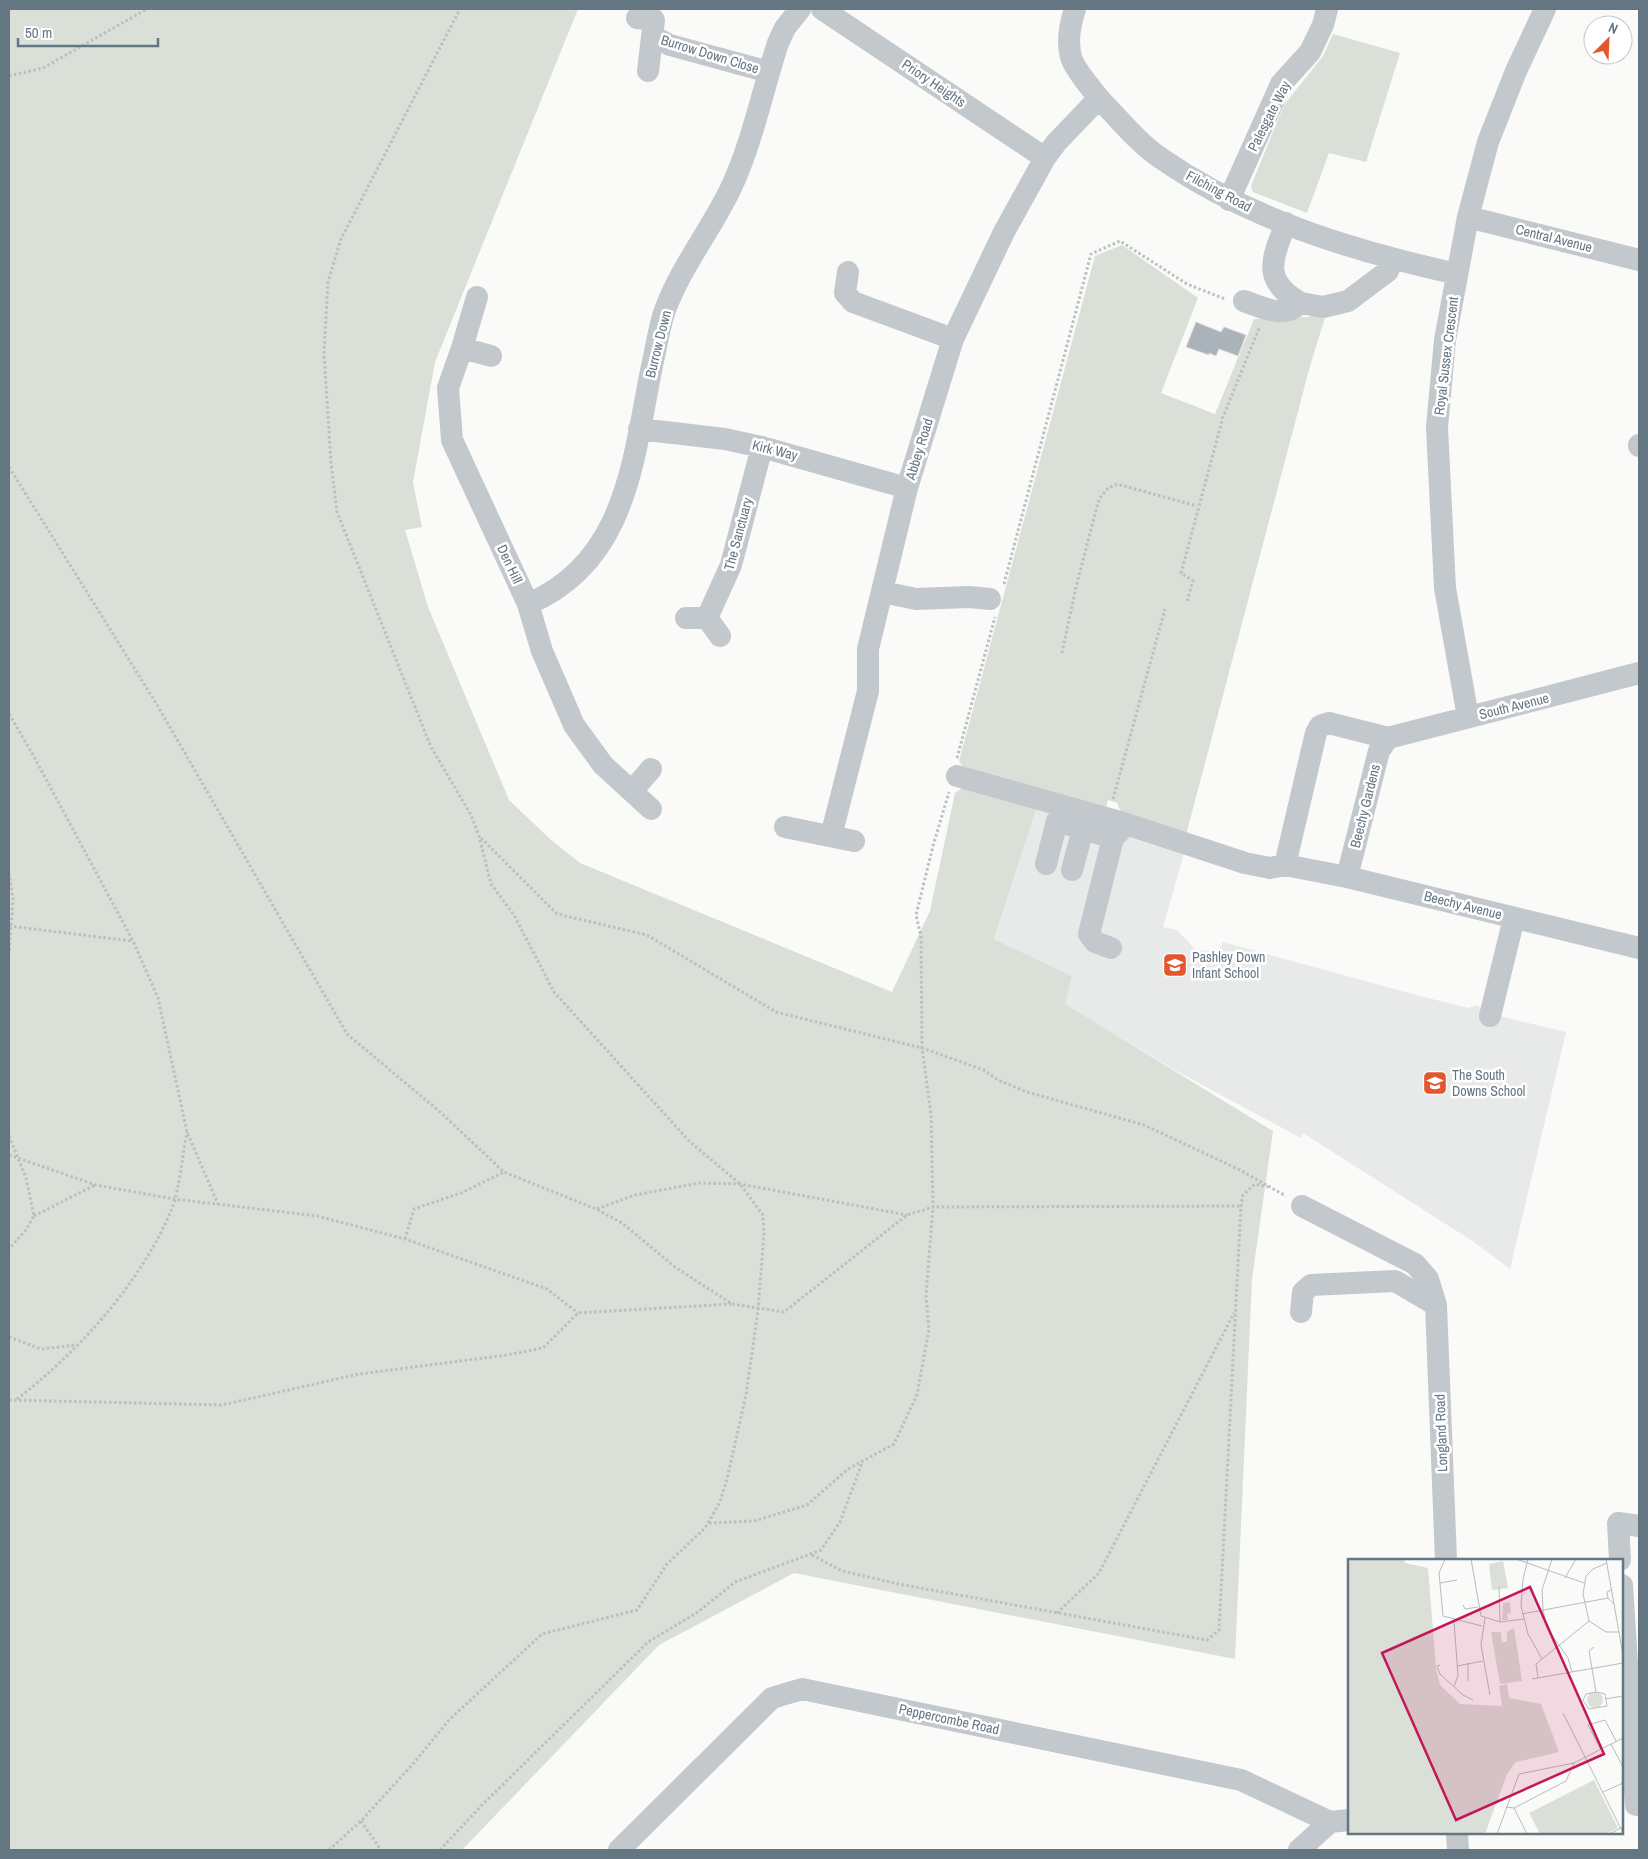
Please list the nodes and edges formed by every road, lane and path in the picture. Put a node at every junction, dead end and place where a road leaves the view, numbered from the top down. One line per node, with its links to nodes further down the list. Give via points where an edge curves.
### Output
1 (146, 9): 12 (path, via 43,68)
2 (460, 9): 52 (path, via 341,239 328,282 324,353 337,512 431,747 471,815)
3 (800, 9): 11 (street, Burrow Down, via 785,28)
4 (822, 9): 14 (street, Priory Heights)
5 (1074, 9): 13 (street, Filching Road, via 1070,24 1071,58)
6 (1327, 9): 15 (street, Palesgate Way, via 1310,52 1281,84)
7 (1545, 9): 16 (street, Royal Sussex Crescent, via 1488,142)
8 (637, 18): 9 (street, via 654,20)
9 (652, 36): 10 (street); 11 (street, Burrow Down Close, via 670,45)
10 (648, 71)
11 (768, 72): 29 (street, Burrow Down, via 742,161 730,190 687,264 665,312)
12 (9, 76)
13 (1099, 98): 14 (street, Abbey Road); 15 (street, Filching Road, via 1160,158)
14 (1045, 158): 26 (street, Abbey Road, via 1004,232)
15 (1229, 200): 17 (street, Filching Road)
16 (1468, 217): 19 (street, Central Avenue); 21 (street, Royal Sussex Crescent)
17 (1286, 223): 18 (street, Filching Road, via 1335,243); 24 (street, via 1273,264 1275,280 1284,294)
18 (1392, 259): 21 (street, Filching Road); 24 (street, via 1388,271 1348,301 1323,307)
19 (1639, 260)
20 (848, 272): 26 (street, via 845,293 853,302)
21 (1457, 274): 43 (street, Royal Sussex Crescent, via 1437,426 1445,588)
22 (476, 297): 27 (street, Den Hill)
23 (1244, 301): 25 (street); 35 (path, via 1236,304 1187,284 1120,241 1091,254)
24 (1301, 303): 25 (street, via 1293,310)
25 (1267, 310): 33 (path, via 1223,417)
26 (953, 339): 32 (street, Abbey Road)
27 (462, 348): 28 (street); 37 (street, Den Hill, via 448,388 452,440)
28 (492, 356)
29 (639, 429): 30 (street, Kirk Way, via 726,439); 37 (street, Burrow Down, via 625,491 610,531 591,559 570,581 550,595)
30 (762, 447): 32 (street, Kirk Way); 39 (street, The Sanctuary, via 731,565)
31 (9, 467): 72 (path, via 156,703 347,1034)
32 (907, 488): 34 (street, Abbey Road)
33 (1198, 506): 36 (path, via 1181,573 1193,581); 40 (path, via 1117,484 1108,488 1100,499)
34 (883, 592): 35 (street, via 916,599 969,597); 53 (street, Abbey Road, via 868,650 868,691)
35 (996, 600): 46 (path, via 957,758)
36 (1188, 601)
37 (528, 604): 47 (street, Den Hill, via 542,651 574,725 603,765)
38 (1165, 609): 49 (path)
39 (704, 624)
40 (1062, 653)
41 (1639, 673): 43 (street, South Avenue)
42 (9, 714): 62 (path)
43 (1468, 717): 44 (street, South Avenue)
44 (1388, 738): 56 (street, via 1329,723 1320,726); 59 (street, Beechy Gardens, via 1379,751)
45 (651, 769): 47 (street)
46 (957, 776): 49 (street); 67 (path, via 950,788 916,915 921,936)
47 (632, 791): 48 (street, Den Hill)
48 (651, 809)
49 (1117, 821): 51 (street); 56 (street, Beechy Avenue, via 1245,863 1270,868); 63 (street, via 1089,934 1095,942)
50 (785, 827): 53 (street)
51 (1083, 829): 55 (street, via 1057,821); 57 (street)
52 (479, 836): 67 (path, via 557,914 646,935 776,1012); 73 (path, via 491,884 514,915 554,992 689,1141)
53 (831, 836): 54 (street)
54 (854, 841)
55 (1046, 864)
56 (1285, 865): 59 (street, Beechy Avenue)
57 (1072, 870)
58 (9, 873): 61 (path, via 13,899)
59 (1347, 877): 60 (street, Beechy Avenue)
60 (1514, 918): 64 (street, Beechy Avenue); 66 (street)
61 (10, 926): 62 (path); 65 (path)
62 (132, 941): 68 (path, via 158,998)
63 (1111, 948)
64 (1639, 948)
65 (9, 955)
66 (1490, 1016)
67 (922, 1048): 75 (path, via 984,1070 998,1080 1027,1092 1144,1125 1238,1168); 80 (path, via 931,1114)
68 (187, 1132): 76 (path); 77 (path)
69 (9, 1136): 71 (path)
70 (9, 1156): 71 (path)
71 (18, 1158): 74 (path); 83 (path)
72 (504, 1172): 81 (path); 84 (path, via 462,1193 414,1210)
73 (740, 1184): 81 (path, via 699,1183 635,1195); 82 (path); 88 (path, via 763,1215)
74 (96, 1185): 76 (path); 83 (path)
75 (1273, 1189): 78 (path, via 1254,1184 1243,1195); 79 (path)
76 (174, 1199): 77 (path); 93 (path, via 139,1269 109,1310)
77 (218, 1204): 84 (path, via 317,1216)
78 (1241, 1206): 80 (path); 89 (path)
79 (1302, 1206): 87 (street, Longland Road, via 1415,1264 1428,1279)
80 (932, 1207): 82 (path); 96 (path, via 926,1296 930,1329 917,1395 894,1444)
81 (596, 1209): 86 (path, via 622,1223 675,1267)
82 (907, 1215): 88 (path, via 784,1312)
83 (34, 1216): 85 (path)
84 (405, 1239): 91 (path, via 547,1289)
85 (9, 1249)
86 (732, 1304): 88 (path); 91 (path)
87 (1436, 1305): 90 (street, via 1395,1281 1311,1285 1304,1292); 100 (street, Longland Road)
88 (758, 1310): 97 (path, via 746,1395 727,1479)
89 (1236, 1310): 103 (path, via 1099,1573); 103 (path, via 1220,1630 1207,1640)
90 (1301, 1312)
91 (578, 1313): 94 (path, via 543,1348 359,1374 222,1405)
92 (9, 1337): 93 (path, via 41,1349)
93 (76, 1345): 94 (path, via 50,1374)
94 (16, 1399): 95 (path)
95 (9, 1400)
96 (862, 1462): 97 (path, via 848,1469 807,1504 754,1521); 99 (path, via 834,1534 821,1550)
97 (709, 1523): 105 (path, via 667,1564 637,1610 542,1634 449,1720)
98 (1629, 1524): 101 (street)
99 (812, 1555): 103 (path, via 842,1571); 110 (path, via 789,1560 735,1582 698,1612 648,1642)
100 (1446, 1559)
101 (1620, 1559)
102 (1623, 1607): 104 (street)
103 (1057, 1613)
104 (1632, 1805)
105 (361, 1821): 108 (path); 109 (path)
106 (1340, 1821): 111 (street, Peppercombe Road, via 1241,1780 802,1689 772,1698); 112 (street)
107 (1457, 1834): 113 (street)
108 (329, 1850)
109 (381, 1850)
110 (440, 1850)
111 (619, 1850)
112 (1299, 1850)
113 (1458, 1850)

